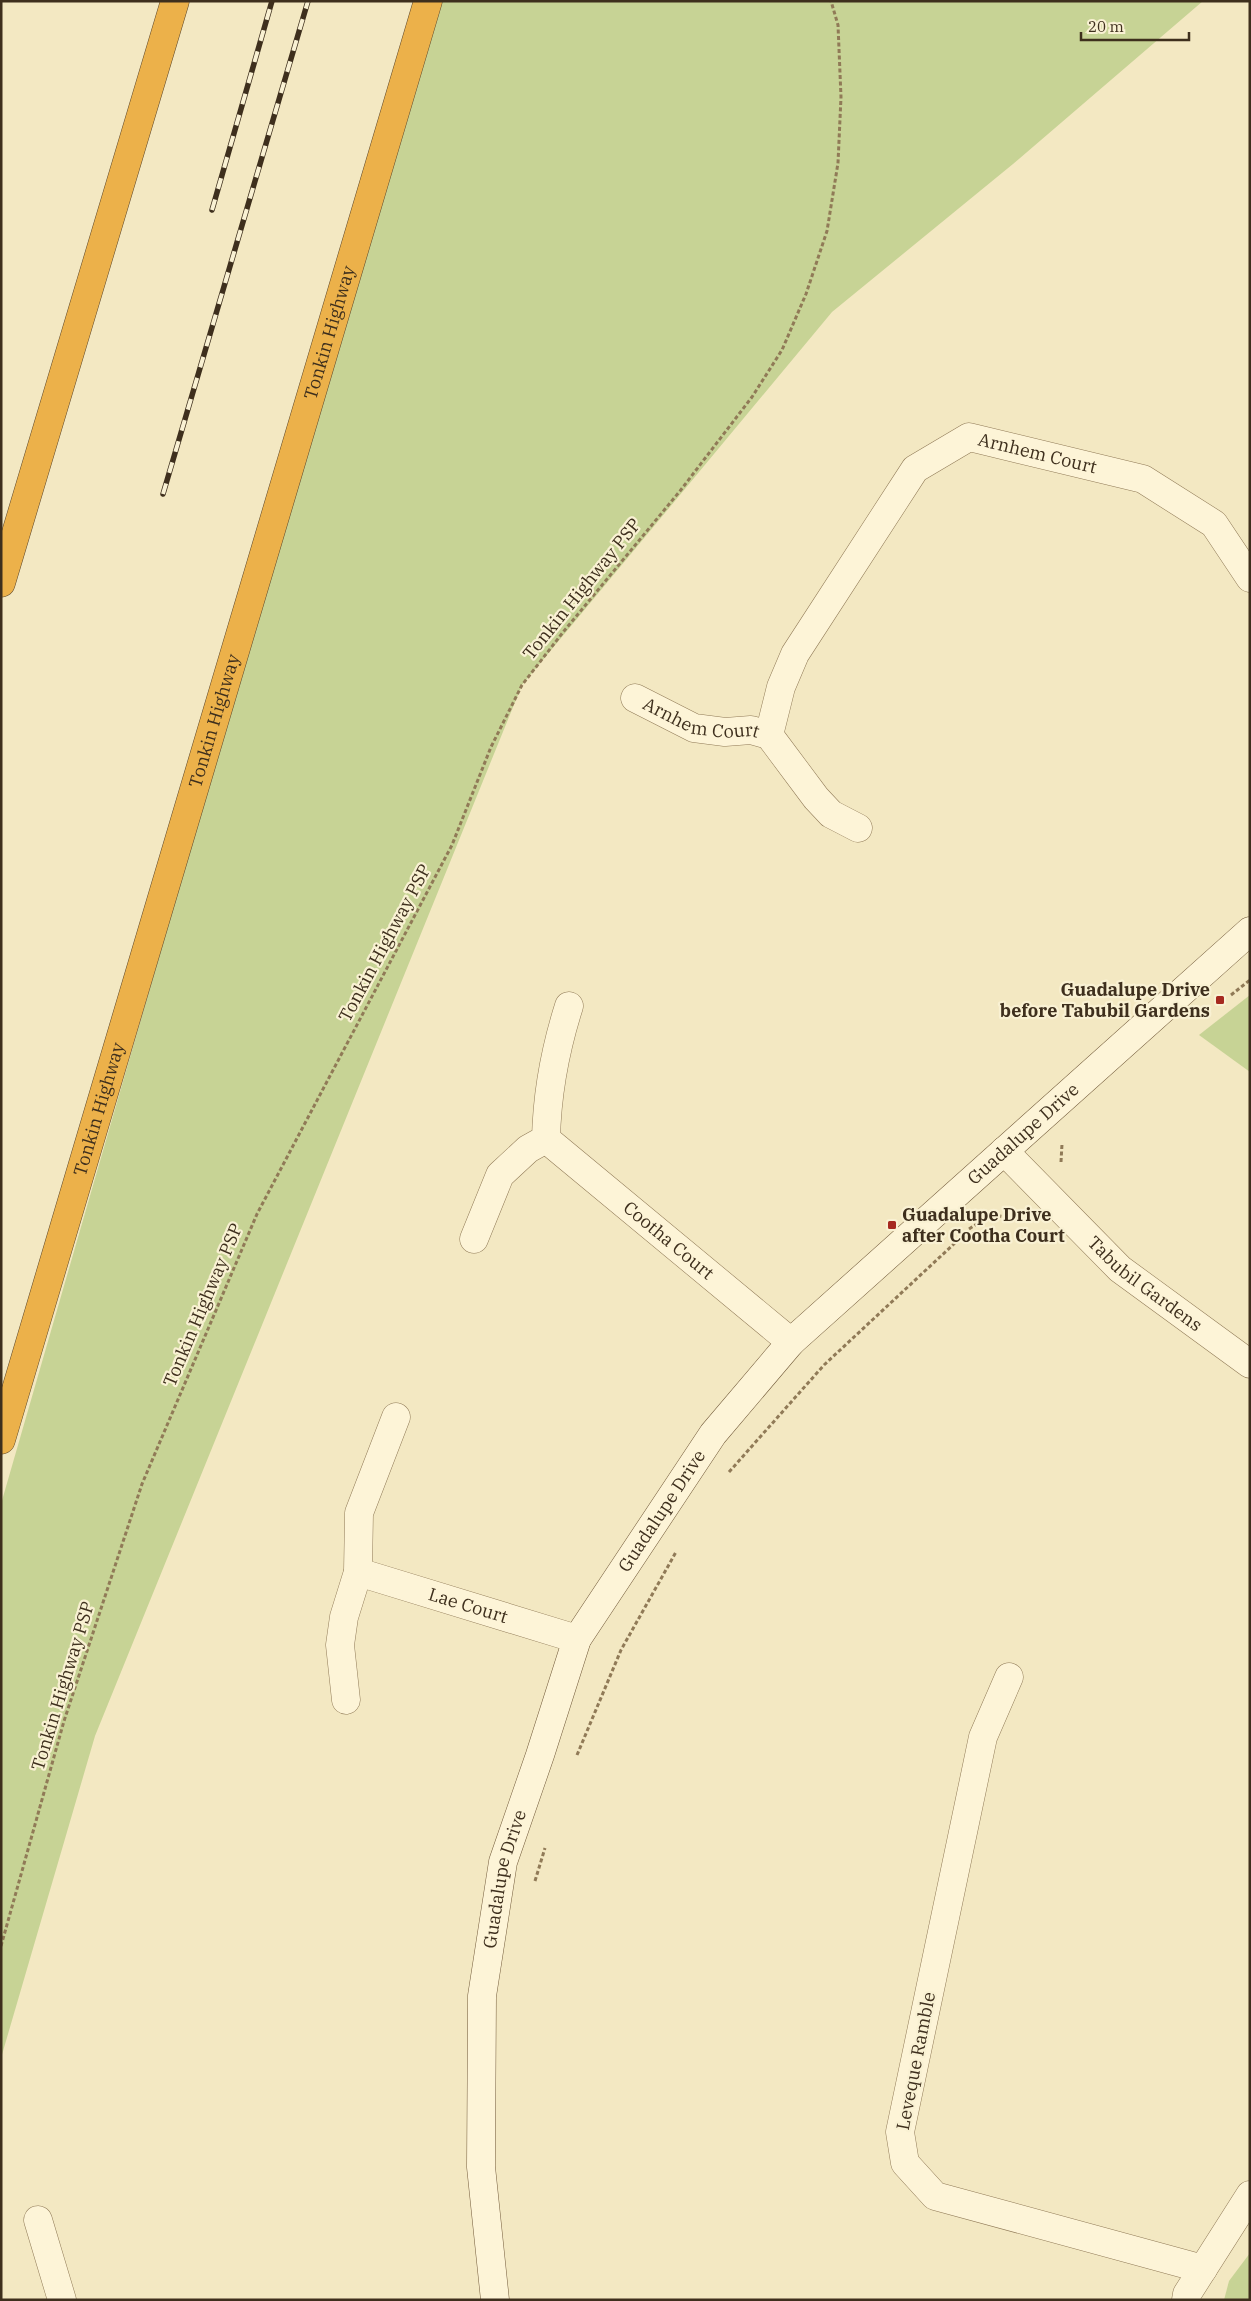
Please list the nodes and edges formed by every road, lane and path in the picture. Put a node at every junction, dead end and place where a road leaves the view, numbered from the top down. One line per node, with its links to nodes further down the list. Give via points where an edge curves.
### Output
1 (175, 1): 5 (highway)
2 (428, 1): 21 (highway, Tonkin Highway)
3 (832, 1): 31 (path, Tonkin Highway PSP, via 838,25 841,96 838,163 828,231 786,342 752,397 698,468 522,685 492,747 452,845 257,1214 142,1484 64,1721)
4 (1250, 578): 7 (street, Arnhem Court, via 1214,524 1143,479 969,437 915,469 795,654 781,687)
5 (1, 583)
6 (635, 698): 7 (street, Arnhem Court, via 694,728 725,732 751,730)
7 (769, 735): 8 (street, Arnhem Court, via 831,814)
8 (858, 828)
9 (1250, 931): 15 (street, Guadalupe Drive)
10 (1250, 980): 11 (path)
11 (1227, 999)
12 (569, 1006): 13 (street, via 550,1082)
13 (546, 1138): 17 (street, via 528,1149 500,1175); 18 (street, Cootha Court)
14 (1062, 1140): 16 (path, via 1061,1174)
15 (1004, 1151): 16 (street, Tabubil Gardens); 18 (street, Guadalupe Drive)
16 (1044, 1192): 19 (street, Tabubil Gardens, via 1120,1269); 22 (path, via 1016,1218 991,1216 969,1229 824,1366)
17 (474, 1239)
18 (791, 1342): 25 (street, Guadalupe Drive, via 713,1434)
19 (1250, 1364)
20 (396, 1417): 24 (street, via 359,1513)
21 (1, 1440)
22 (725, 1477)
23 (680, 1546): 28 (path, via 621,1650)
24 (358, 1572): 25 (street, Lae Court); 27 (street, via 344,1617 340,1645)
25 (577, 1639): 36 (street, Guadalupe Drive, via 503,1862 482,1996 481,2167)
26 (1009, 1677): 34 (street, Leveque Ramble, via 981,1746 900,2132 905,2163 934,2196)
27 (346, 1700)
28 (575, 1760)
29 (546, 1843): 30 (path)
30 (532, 1890)
31 (1, 1946)
32 (1250, 2195): 34 (street)
33 (38, 2220): 35 (street)
34 (1203, 2269): 37 (street)
35 (62, 2300)
36 (495, 2300)
37 (1186, 2300)

